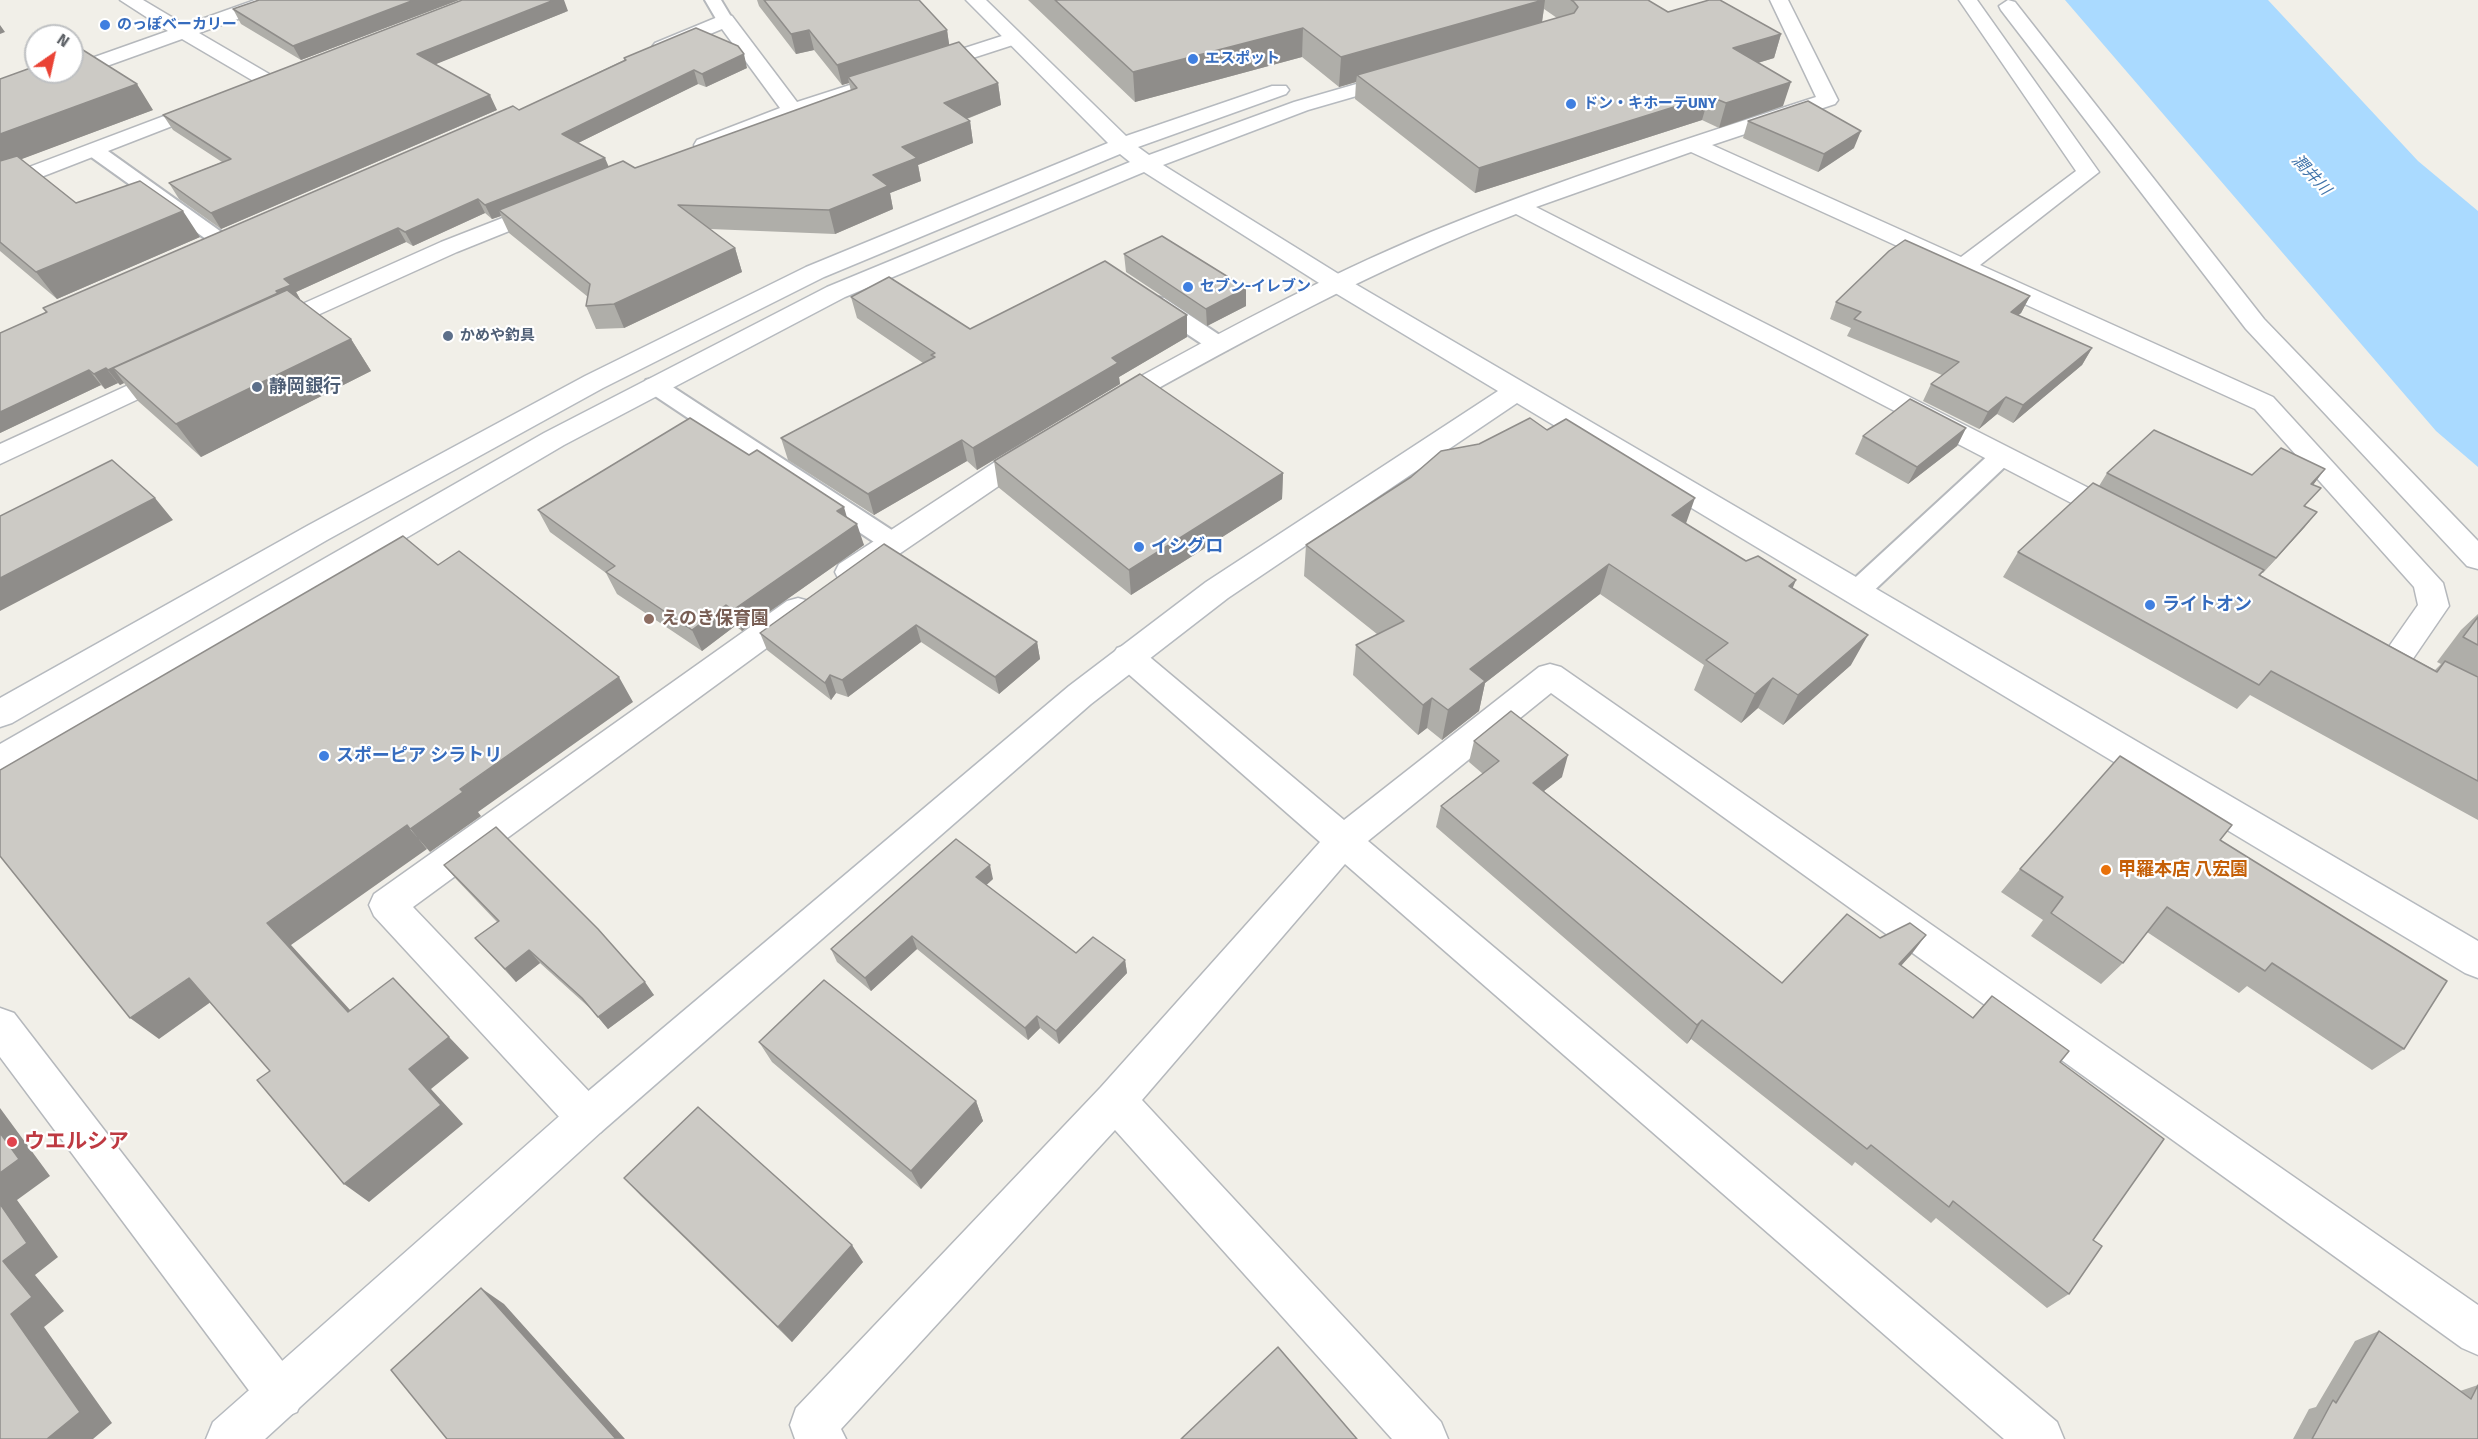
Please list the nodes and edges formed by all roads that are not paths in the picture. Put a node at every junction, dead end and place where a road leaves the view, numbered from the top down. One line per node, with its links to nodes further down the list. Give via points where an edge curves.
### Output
1 (129, 0): 9 (street)
2 (273, 0): 9 (street)
3 (713, 0): 8 (lane)
4 (975, 0): 10 (street)
5 (1779, 0): 21 (street, via 1828,100)
6 (1968, 0): 31 (street, via 2088,172)
7 (2008, 6): 43 (street, via 2255,324)
8 (725, 20): 11 (street); 19 (street)
9 (184, 32): 12 (street); 15 (street)
10 (1012, 39): 19 (street); 20 (street)
11 (638, 58)
12 (84, 68)
13 (290, 74): 15 (street)
14 (1414, 74): 24 (street, via 1301,106)
15 (269, 82): 17 (street)
16 (1297, 85): 20 (street)
17 (247, 91)
18 (225, 99): 22 (street)
19 (793, 110): 23 (street)
20 (1122, 145): 24 (street); 47 (street, via 815,272 594,382 317,533)
21 (1693, 145): 27 (street); 31 (street)
22 (94, 150): 25 (street); 29 (lane)
23 (682, 154)
24 (1146, 164): 32 (street); 37 (street, via 836,292)
25 (0, 186)
26 (571, 198): 34 (street, via 449,247)
27 (1517, 207): 32 (street); 40 (street)
28 (242, 230): 29 (street)
29 (219, 240): 30 (street)
30 (198, 249)
31 (1964, 266): 46 (street, via 2264,403 2428,583 2434,606)
32 (1336, 282): 35 (street); 38 (street)
33 (1135, 289): 35 (lane)
34 (253, 335)
35 (1219, 345): 42 (street, via 1073,426)
36 (189, 365): 39 (street)
37 (654, 385): 42 (lane); 48 (street)
38 (1520, 390): 44 (street); 45 (street, via 1217,590)
39 (0, 455)
40 (2002, 456): 41 (street); 44 (lane)
41 (2141, 527)
42 (892, 542): 53 (street, via 387,905)
43 (2478, 559)
44 (1855, 593): 50 (street)
45 (1128, 656): 49 (street); 53 (street)
46 (2396, 658)
47 (0, 714)
48 (0, 760)
49 (1343, 842): 52 (street); 54 (street, via 1550,676); 59 (street)
50 (2478, 961)
51 (0, 1026): 55 (street)
52 (1115, 1101): 57 (street, via 813,1425); 58 (street)
53 (587, 1118): 55 (street)
54 (2478, 1332)
55 (280, 1396): 56 (street)
56 (230, 1439)
57 (822, 1439)
58 (1424, 1439)
59 (2040, 1439)

